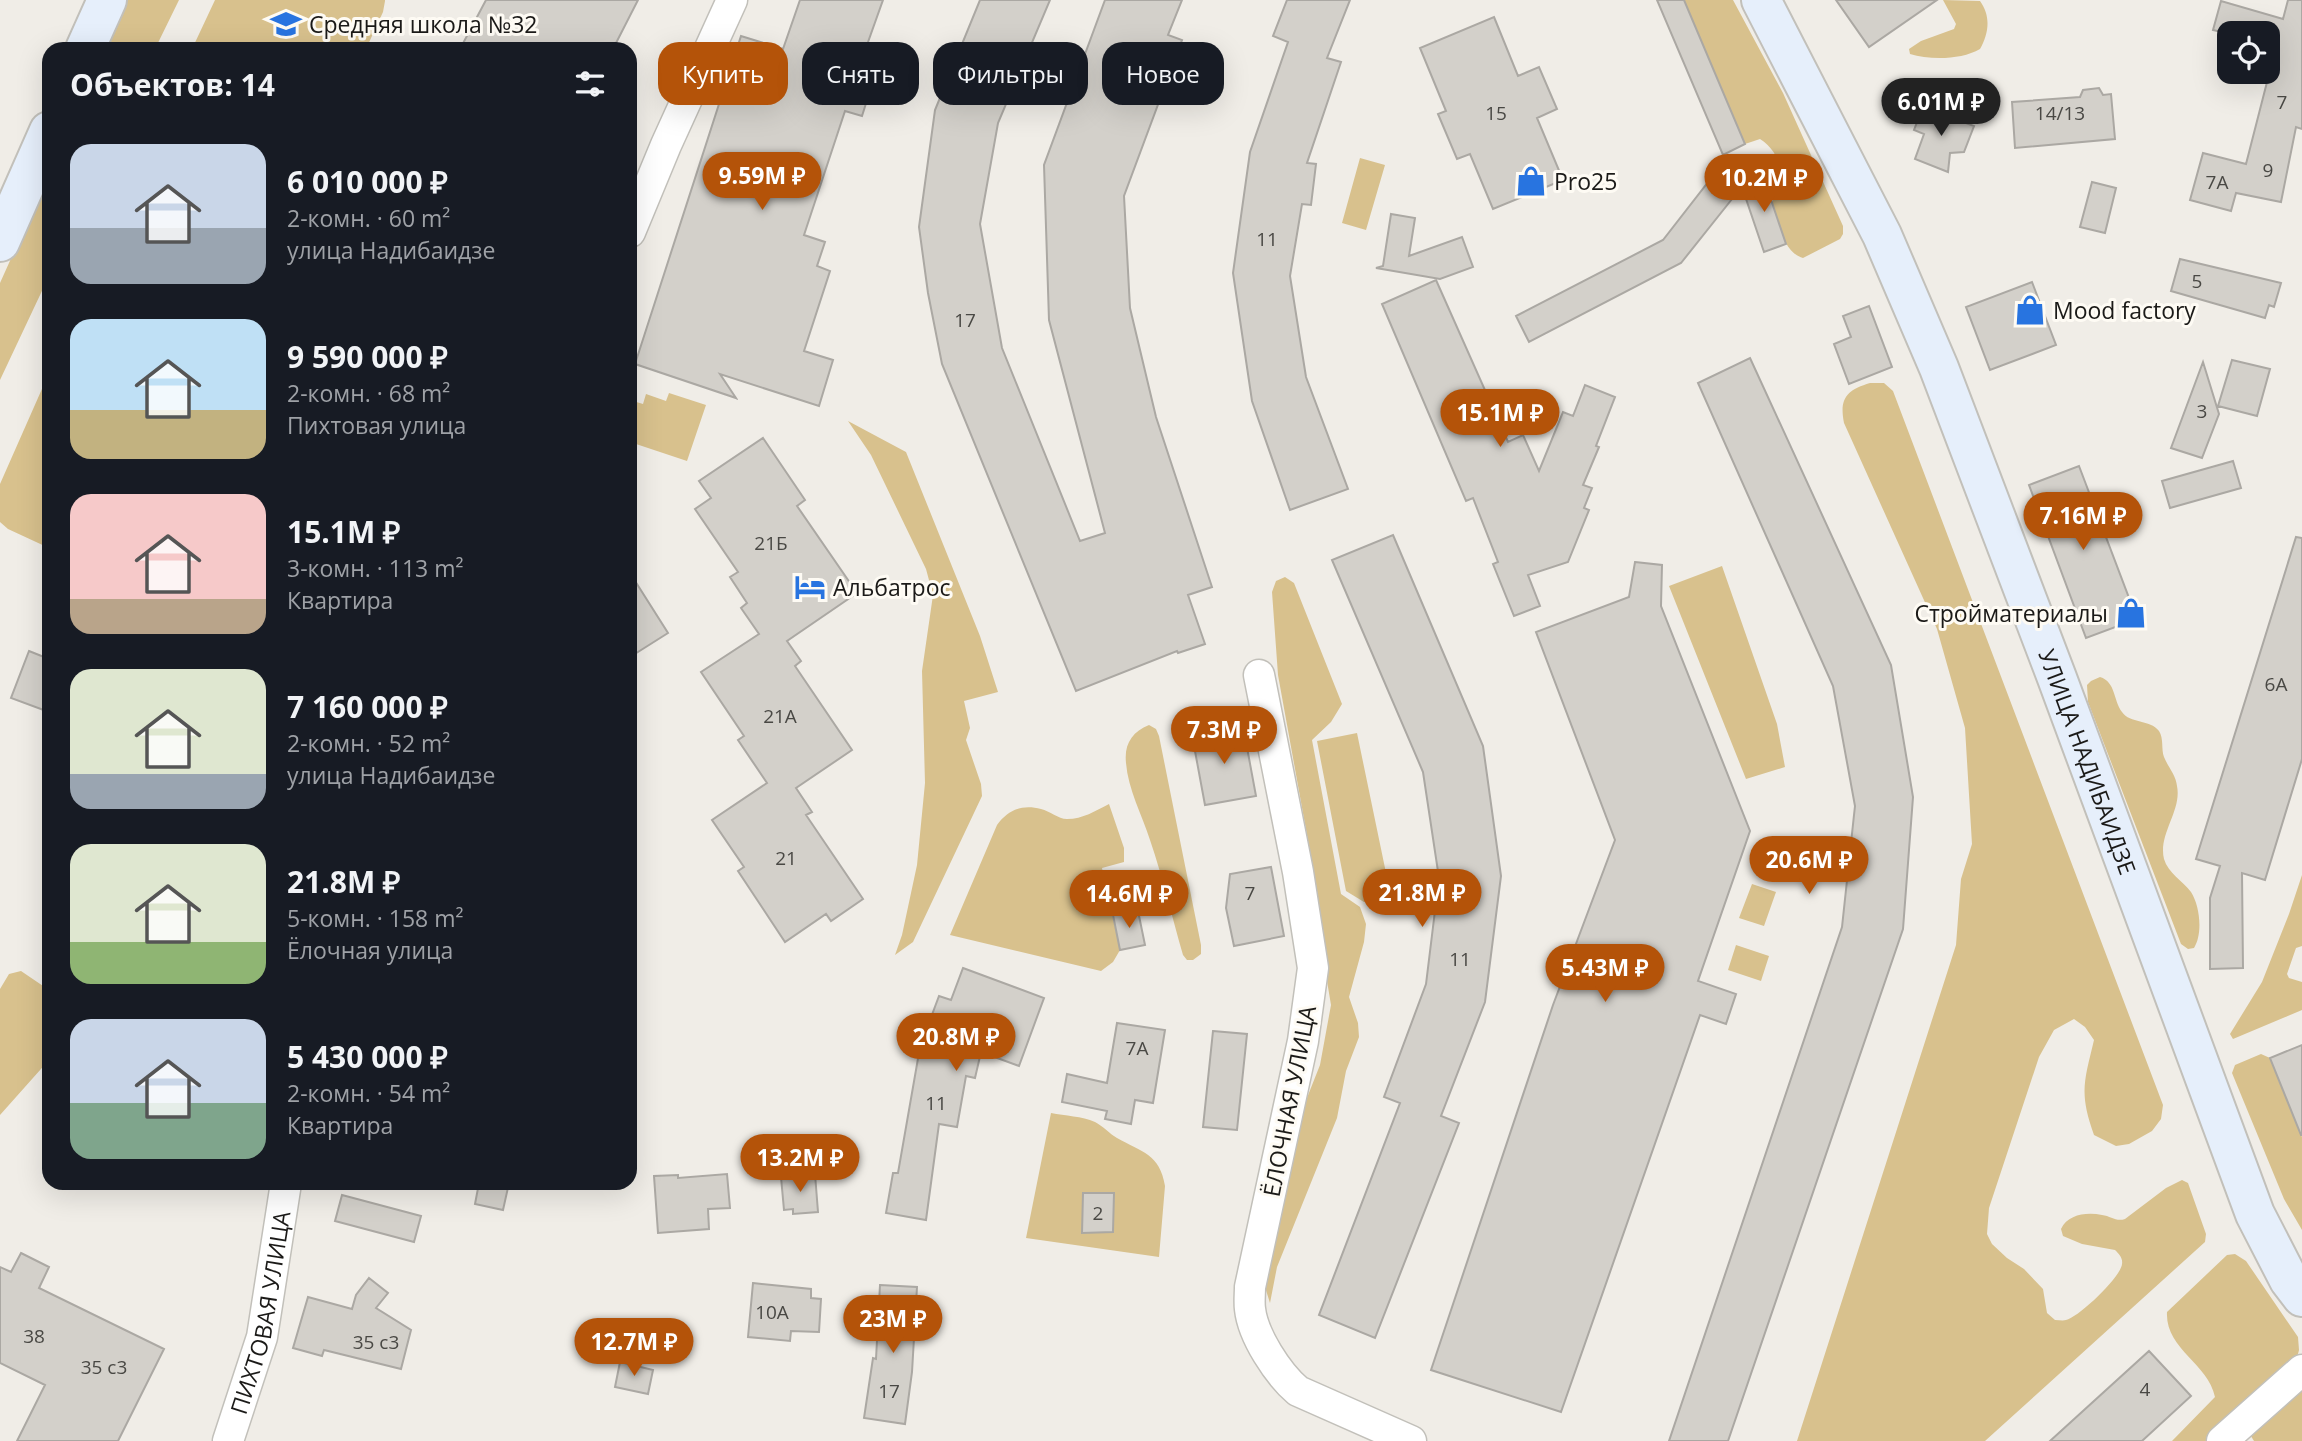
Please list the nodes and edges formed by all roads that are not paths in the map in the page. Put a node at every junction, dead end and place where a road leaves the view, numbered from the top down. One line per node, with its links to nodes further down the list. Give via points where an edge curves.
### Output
1 (107, 0): 4 (main road)
2 (732, 0): 6 (street)
3 (1761, 0): 10 (main road, УЛИЦА НАДИБАИДЗЕ, via 1906,286 2255,1214)
4 (88, 42)
5 (42, 147): 7 (main road)
6 (637, 215)
7 (0, 242)
8 (1259, 675): 13 (street, ЁЛОЧНАЯ УЛИЦА, via 1313,968 1303,1041 1250,1287 1250,1311 1272,1362 1298,1391)
9 (285, 1190): 12 (street, ПИХТОВАЯ УЛИЦА, via 262,1337)
10 (2302, 1297)
11 (2302, 1370): 14 (street)
12 (228, 1441)
13 (1411, 1441)
14 (2222, 1441)

